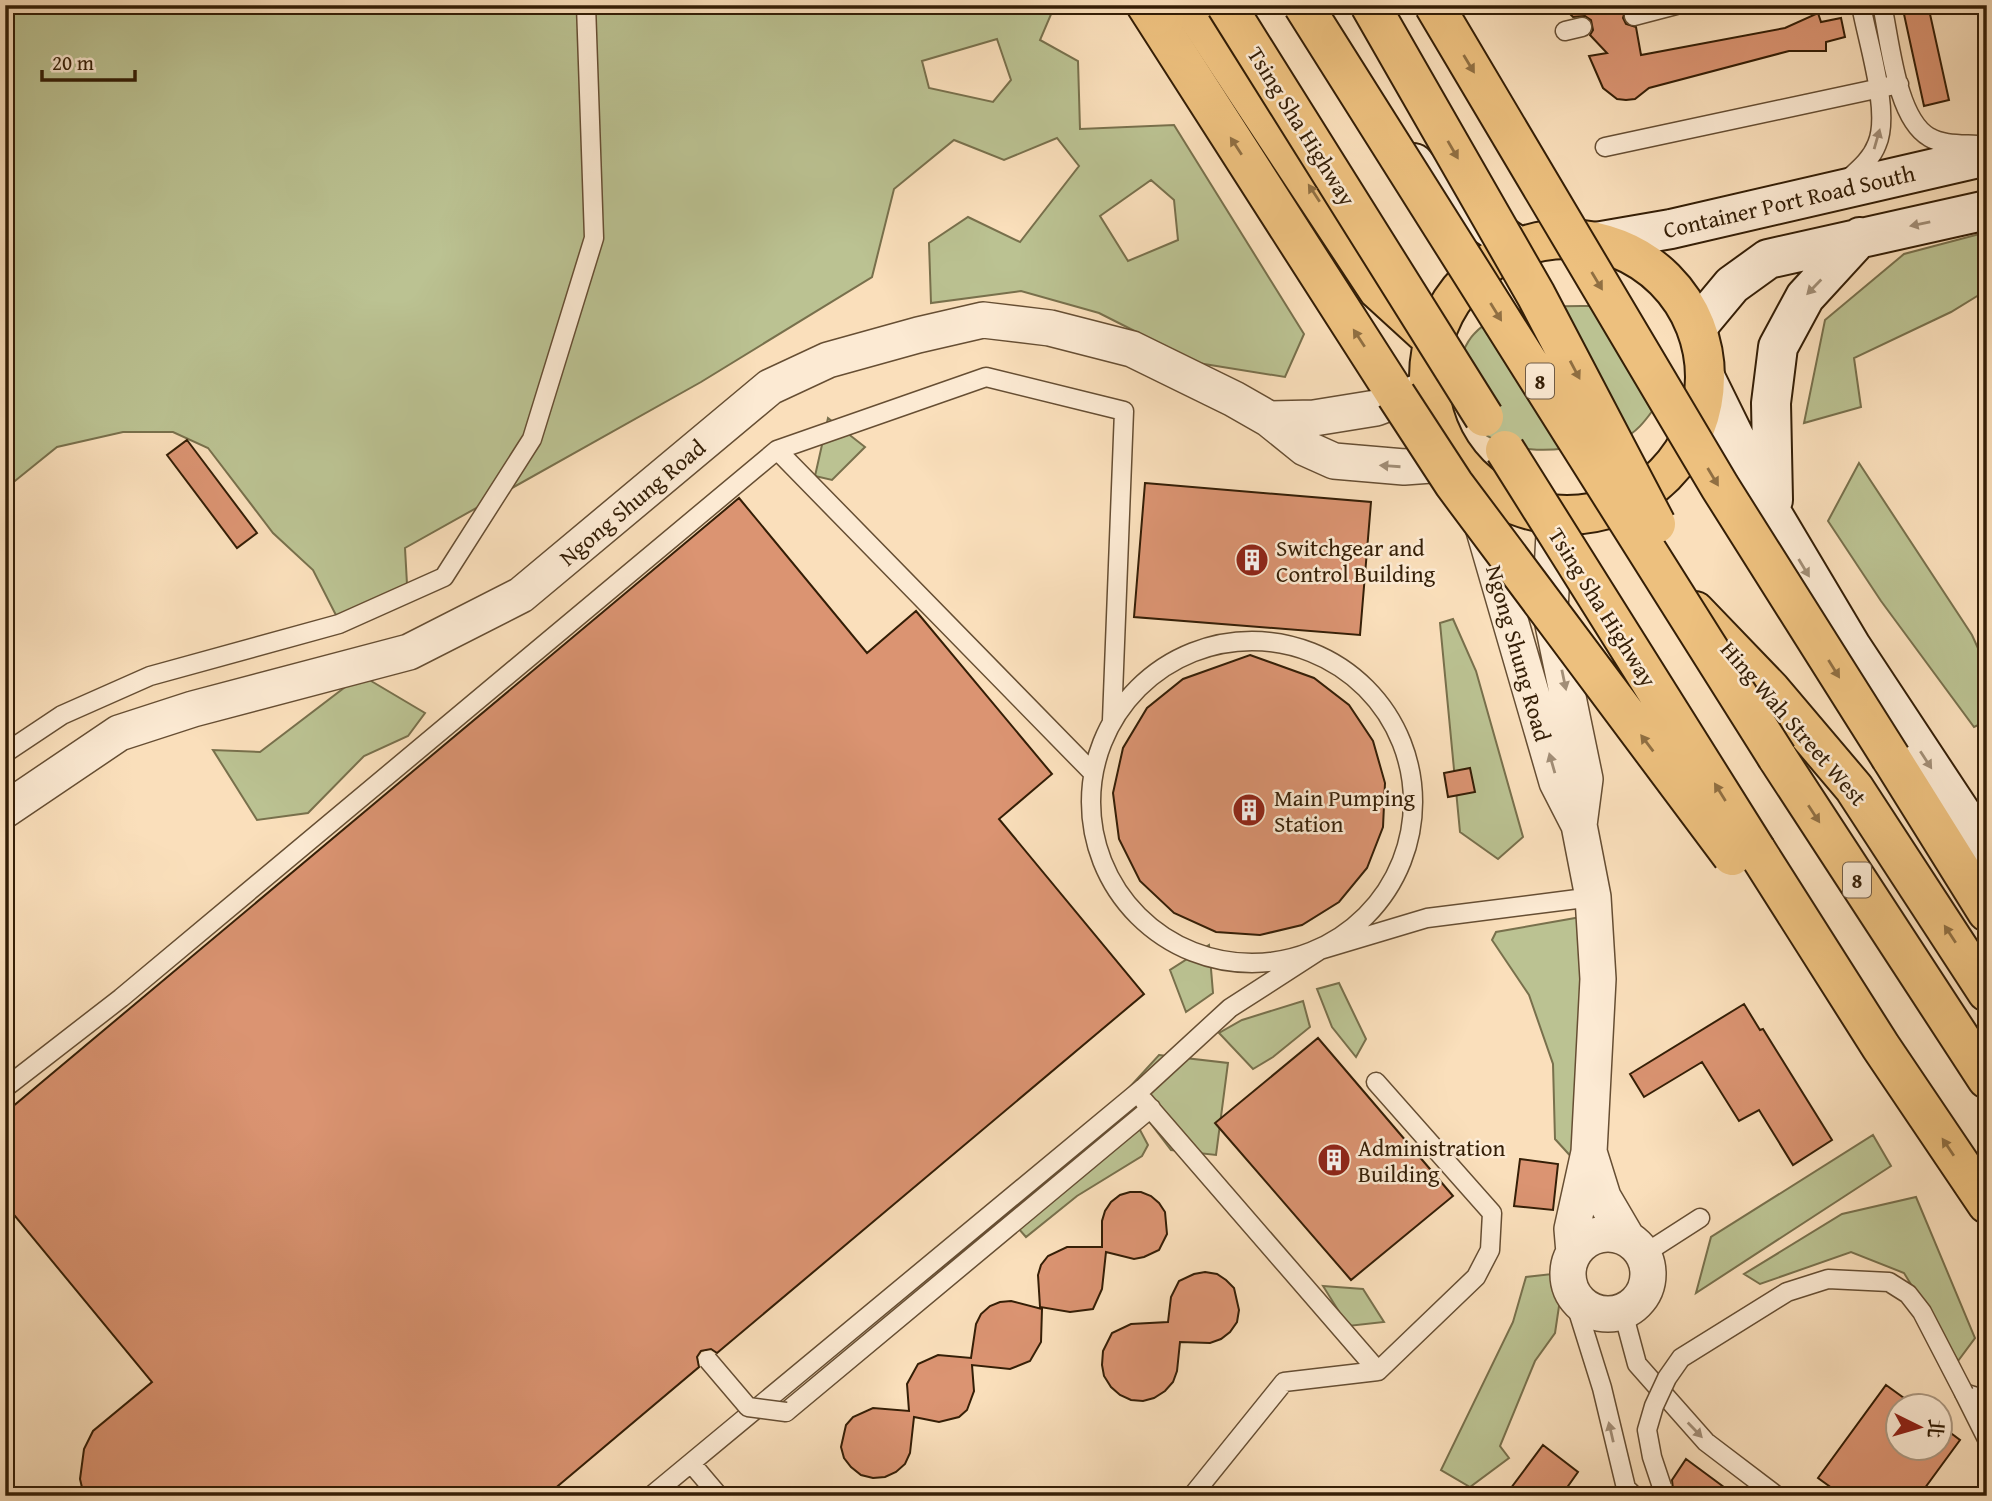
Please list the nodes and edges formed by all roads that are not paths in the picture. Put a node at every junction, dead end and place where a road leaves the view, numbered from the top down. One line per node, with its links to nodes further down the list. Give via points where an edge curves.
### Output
1 (586, 5): 34 (lane, via 594,238 532,439 444,577 339,624 150,676 62,715)
2 (1146, 5): 44 (main road, one-way to 2, bridge, via 1454,484)
3 (1190, 5): 24 (main road, one-way to 3, via 1378,290)
4 (1226, 5): 44 (main road, Tsing Sha Highway, one-way to 4, bridge)
5 (1303, 5): 35 (main road, 8, one-way to 35, bridge)
6 (1320, 5): 22 (street, via 1399,146 1436,191)
7 (1370, 5): 35 (main road, one-way to 35, bridge, via 1542,307)
8 (1434, 5): 41 (main road, one-way to 41, bridge, via 1720,488)
9 (1676, 5): 12 (lane)
10 (1861, 5): 14 (lane)
11 (1882, 5): 13 (lane)
12 (1634, 16)
13 (1899, 84): 14 (lane); 15 (lane, via 1916,127 1930,138)
14 (1878, 88): 16 (lane); 18 (lane, one-way to 14, via 1868,161 1879,142 1882,112)
15 (1987, 146)
16 (1605, 147)
17 (1987, 156): 18 (street, Container Port Road South)
18 (1836, 191): 21 (street, Container Port Road South)
19 (1987, 209): 20 (street, one-way to 20)
20 (1860, 237): 23 (street, via 1768,259 1732,285); 32 (street, one-way to 32, via 1805,297 1778,347 1771,402)
21 (1590, 243): 22 (main road); 23 (main road, via 1640,261 1663,275)
22 (1518, 246): 24 (main road, via 1497,255 1469,278 1446,307)
23 (1697, 327): 25 (main road)
24 (1433, 341): 26 (main road)
25 (1705, 377): 30 (main road, via 1697,423 1674,464 1639,495); 32 (street)
26 (1429, 388): 27 (street, via 1376,408 1314,418); 29 (main road, via 1443,440)
27 (1269, 419): 29 (street, Ngong Shung Road, one-way to 27, via 1334,461 1305,448); 37 (street, Ngong Shung Road, via 1132,349 1050,328 983,320 828,360 770,387 521,594 409,652 119,733)
28 (777, 450): 33 (lane, via 986,377 1124,411); 36 (lane); 47 (lane, via 121,998)
29 (1464, 470): 31 (main road, via 1509,503); 38 (street, Ngong Shung Road, one-way to 29, via 1557,782)
30 (1596, 513): 31 (main road); 43 (main road, Hing Wah Street West, one-way to 30, via 1854,788 1771,690 1634,546)
31 (1555, 515): 38 (street, Ngong Shung Road, one-way to 38, via 1550,610 1585,779)
32 (1773, 515): 39 (street, one-way to 39, via 1851,646)
33 (1112, 720): 36 (lane); 42 (lane, via 1147,677 1195,649 1249,639 1304,647 1352,673 1371,694 1389,715 1410,766 1413,821 1398,874 1365,919)
34 (5, 753)
35 (1777, 757): 45 (main road, 8, one-way to 45)
36 (1093, 773): 42 (lane, via 1091,823 1106,872 1134,914 1174,945 1221,962 1271,964)
37 (5, 810)
38 (1579, 825): 40 (street, Ngong Shung Road)
39 (1987, 852)
40 (1593, 897): 42 (lane, via 1427,918); 50 (street, Ngong Shung Road, via 1598,979)
41 (1987, 912)
42 (1320, 950): 48 (lane, via 1230,1008)
43 (1987, 992)
44 (1881, 1047): 51 (main road, Tsing Sha Highway, one-way to 44)
45 (1987, 1079)
46 (1376, 1082): 58 (lane, via 1492,1213 1490,1250 1476,1277)
47 (5, 1088)
48 (1137, 1093): 49 (lane); 63 (lane)
49 (1150, 1108): 57 (lane, bridge, via 786,1412 748,1407); 58 (lane)
50 (1589, 1152): 53 (street, Ngong Shung Road, via 1603,1197); 54 (street, Ngong Shung Road, via 1573,1229)
51 (1987, 1204)
52 (1700, 1218): 53 (lane)
53 (1635, 1246): 54 (street, via 1616,1234 1604,1233); 56 (street, Ngong Shung Road, via 1648,1267 1648,1281 1644,1294)
54 (1574, 1252): 55 (street, Ngong Shung Road, via 1569,1264)
55 (1571, 1289): 56 (street, via 1577,1300 1598,1314); 68 (lane, one-way to 55, via 1626,1488 1602,1388)
56 (1623, 1312): 59 (lane, via 1637,1364)
57 (708, 1360)
58 (1378, 1371): 67 (lane, via 1284,1381)
59 (1661, 1392): 60 (lane, bridge, via 1681,1358 1787,1292 1828,1279 1889,1282 1908,1294); 64 (lane, bridge, via 1647,1430); 69 (lane, one-way to 69, via 1706,1442)
60 (1964, 1393): 61 (lane); 62 (lane)
61 (1987, 1400)
62 (1987, 1438)
63 (691, 1463): 65 (lane); 66 (lane)
64 (1662, 1487)
65 (651, 1496)
66 (719, 1496)
67 (1192, 1496)
68 (1634, 1496)
69 (1777, 1496)

